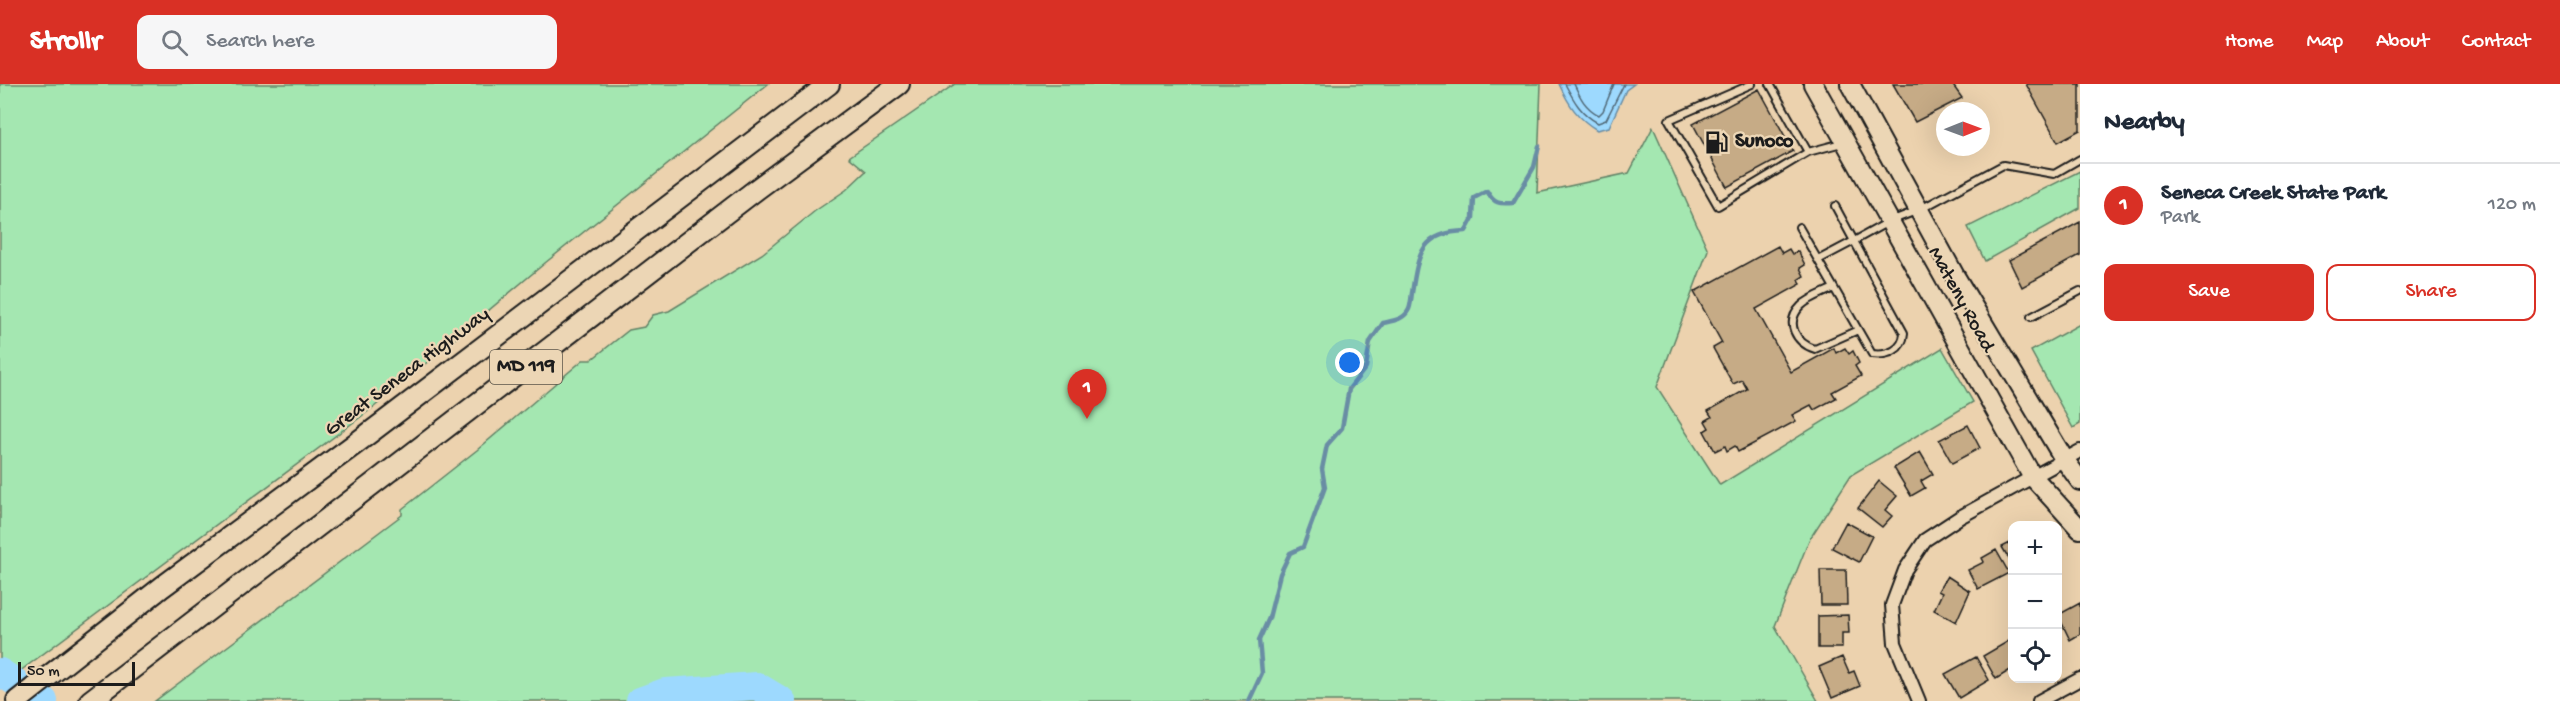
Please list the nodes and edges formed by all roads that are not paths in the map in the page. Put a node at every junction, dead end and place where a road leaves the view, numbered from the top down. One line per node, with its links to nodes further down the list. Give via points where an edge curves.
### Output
1 (829, 84): 25 (main road, Great Seneca Highway / MD 119)
2 (899, 84): 26 (main road, MD 119, via 756,189)
3 (1752, 84): 8 (lane, via 1669,120 1718,206)
4 (1770, 84): 8 (lane)
5 (1813, 84): 7 (street, Mateny Road)
6 (1850, 84): 11 (street, Mateny Road)
7 (1845, 142): 8 (lane); 12 (street, Mateny Road)
8 (1809, 152)
9 (2080, 159): 11 (lane, via 2054,174 2003,165)
10 (1835, 206): 14 (lane)
11 (1919, 210): 12 (lane); 20 (street, Mateny Road, via 1961,286)
12 (1890, 221): 14 (lane); 21 (street, Mateny Road)
13 (1799, 227): 15 (lane)
14 (1854, 241): 15 (lane); 19 (lane, via 1904,333 1904,340 1887,354 1872,354)
15 (1818, 260): 16 (lane)
16 (1834, 288): 19 (lane); 19 (lane, via 1802,305 1793,327 1797,339 1815,348)
17 (2080, 291): 18 (lane)
18 (2031, 318)
19 (1858, 330)
20 (2072, 455): 21 (street); 22 (street, Mateny Road)
21 (2032, 476): 23 (street, Mateny Road); 27 (street, via 1925,540 1905,570 1892,605 1895,643)
22 (2080, 481)
23 (2080, 529)
24 (2080, 679): 28 (street)
25 (17, 701)
26 (90, 701)
27 (1919, 701)
28 (2039, 701)

